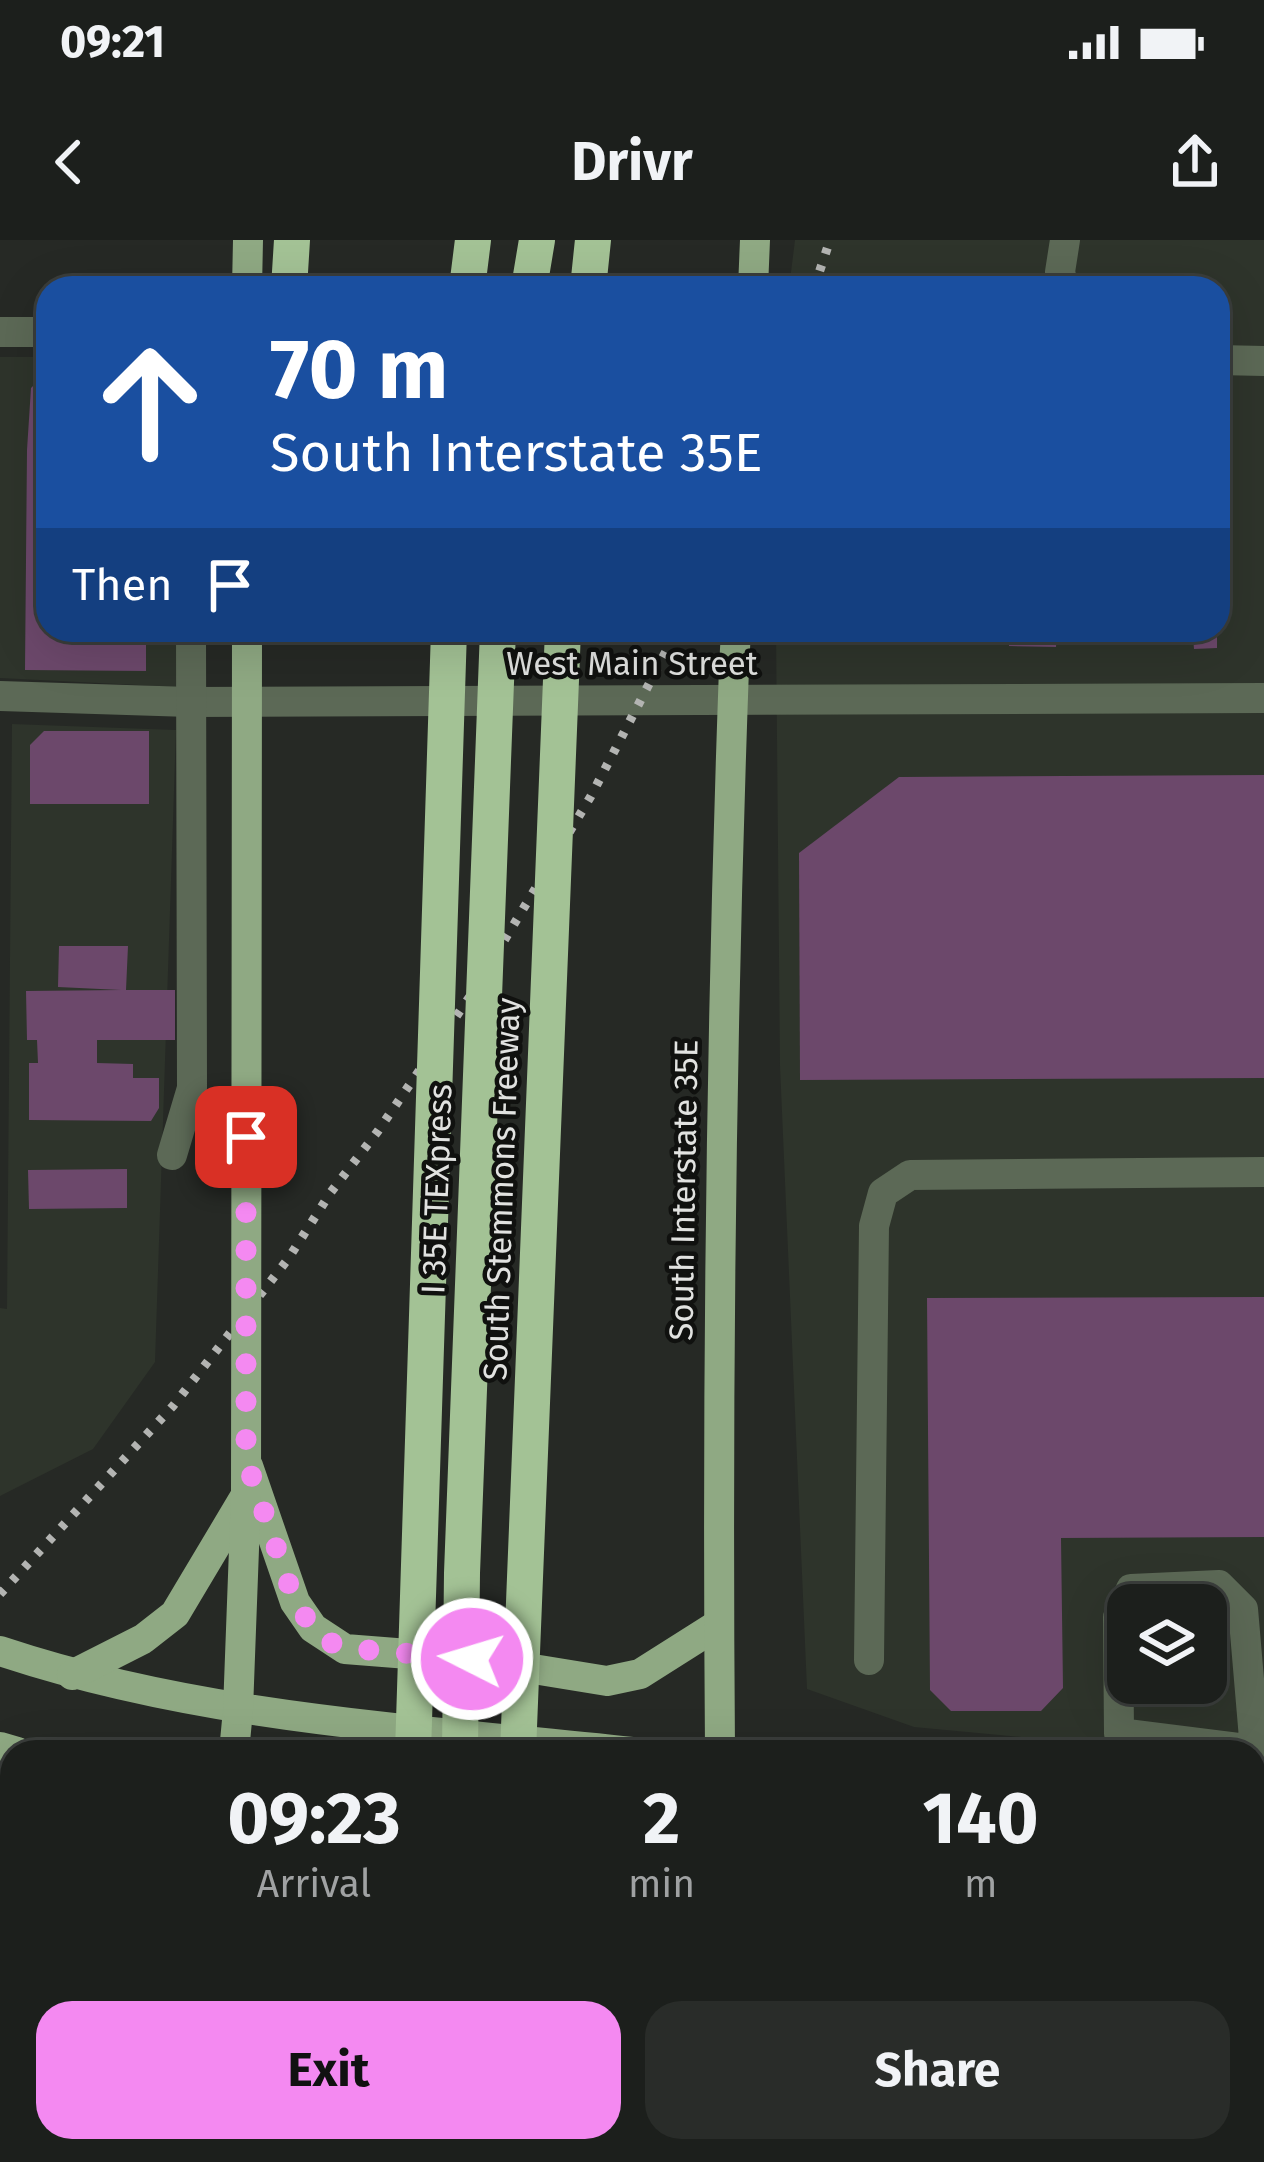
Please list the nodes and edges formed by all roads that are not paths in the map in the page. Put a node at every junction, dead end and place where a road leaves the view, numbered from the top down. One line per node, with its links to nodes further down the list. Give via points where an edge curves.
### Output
1 (248, 240): 8 (main road)
2 (292, 240): 9 (highway)
3 (472, 240): 10 (highway)
4 (537, 240): 11 (highway)
5 (593, 240): 12 (highway)
6 (755, 240): 13 (main road)
7 (1065, 240): 14 (street)
8 (247, 276)
9 (290, 276)
10 (468, 276)
11 (531, 276)
12 (589, 276)
13 (754, 276)
14 (1061, 276)
15 (0, 332): 16 (street)
16 (36, 332)
17 (1230, 360): 18 (street)
18 (1264, 361)
19 (191, 642): 29 (street)
20 (247, 642): 26 (main road, bridge)
21 (260, 642): 26 (highway)
22 (448, 642): 40 (highway, bridge)
23 (498, 642): 41 (highway, I 35E TEXpress, bridge)
24 (563, 642): 42 (highway, South Stemmons Freeway, bridge)
25 (736, 642): 34 (main road, South Interstate 35E, bridge, via 722,1018)
26 (247, 674): 32 (main road, bridge)
27 (0, 696): 29 (street, West Main Street)
28 (1264, 698): 29 (street, West Main Street)
29 (190, 703): 30 (street, via 192,1088)
30 (172, 1155)
31 (1264, 1172): 36 (street, via 910,1175 884,1193 874,1226)
32 (246, 1460): 33 (main road, bridge); 34 (main road, bridge, via 295,1602 313,1628 346,1648 607,1681 640,1674)
33 (246, 1495): 37 (main road, via 175,1614); 38 (main road, bridge)
34 (719, 1624): 44 (main road, South Interstate 35E, bridge)
35 (0, 1651): 37 (main road)
36 (868, 1660)
37 (72, 1675): 38 (main road)
38 (238, 1710): 39 (main road); 43 (main road, bridge)
39 (235, 1740)
40 (413, 1740)
41 (460, 1740)
42 (518, 1740)
43 (519, 1740)
44 (720, 1740)
45 (1176, 1740): 46 (street, via 1118,1733 1118,1617 1131,1589 1219,1585 1243,1609)
46 (1258, 1740)

